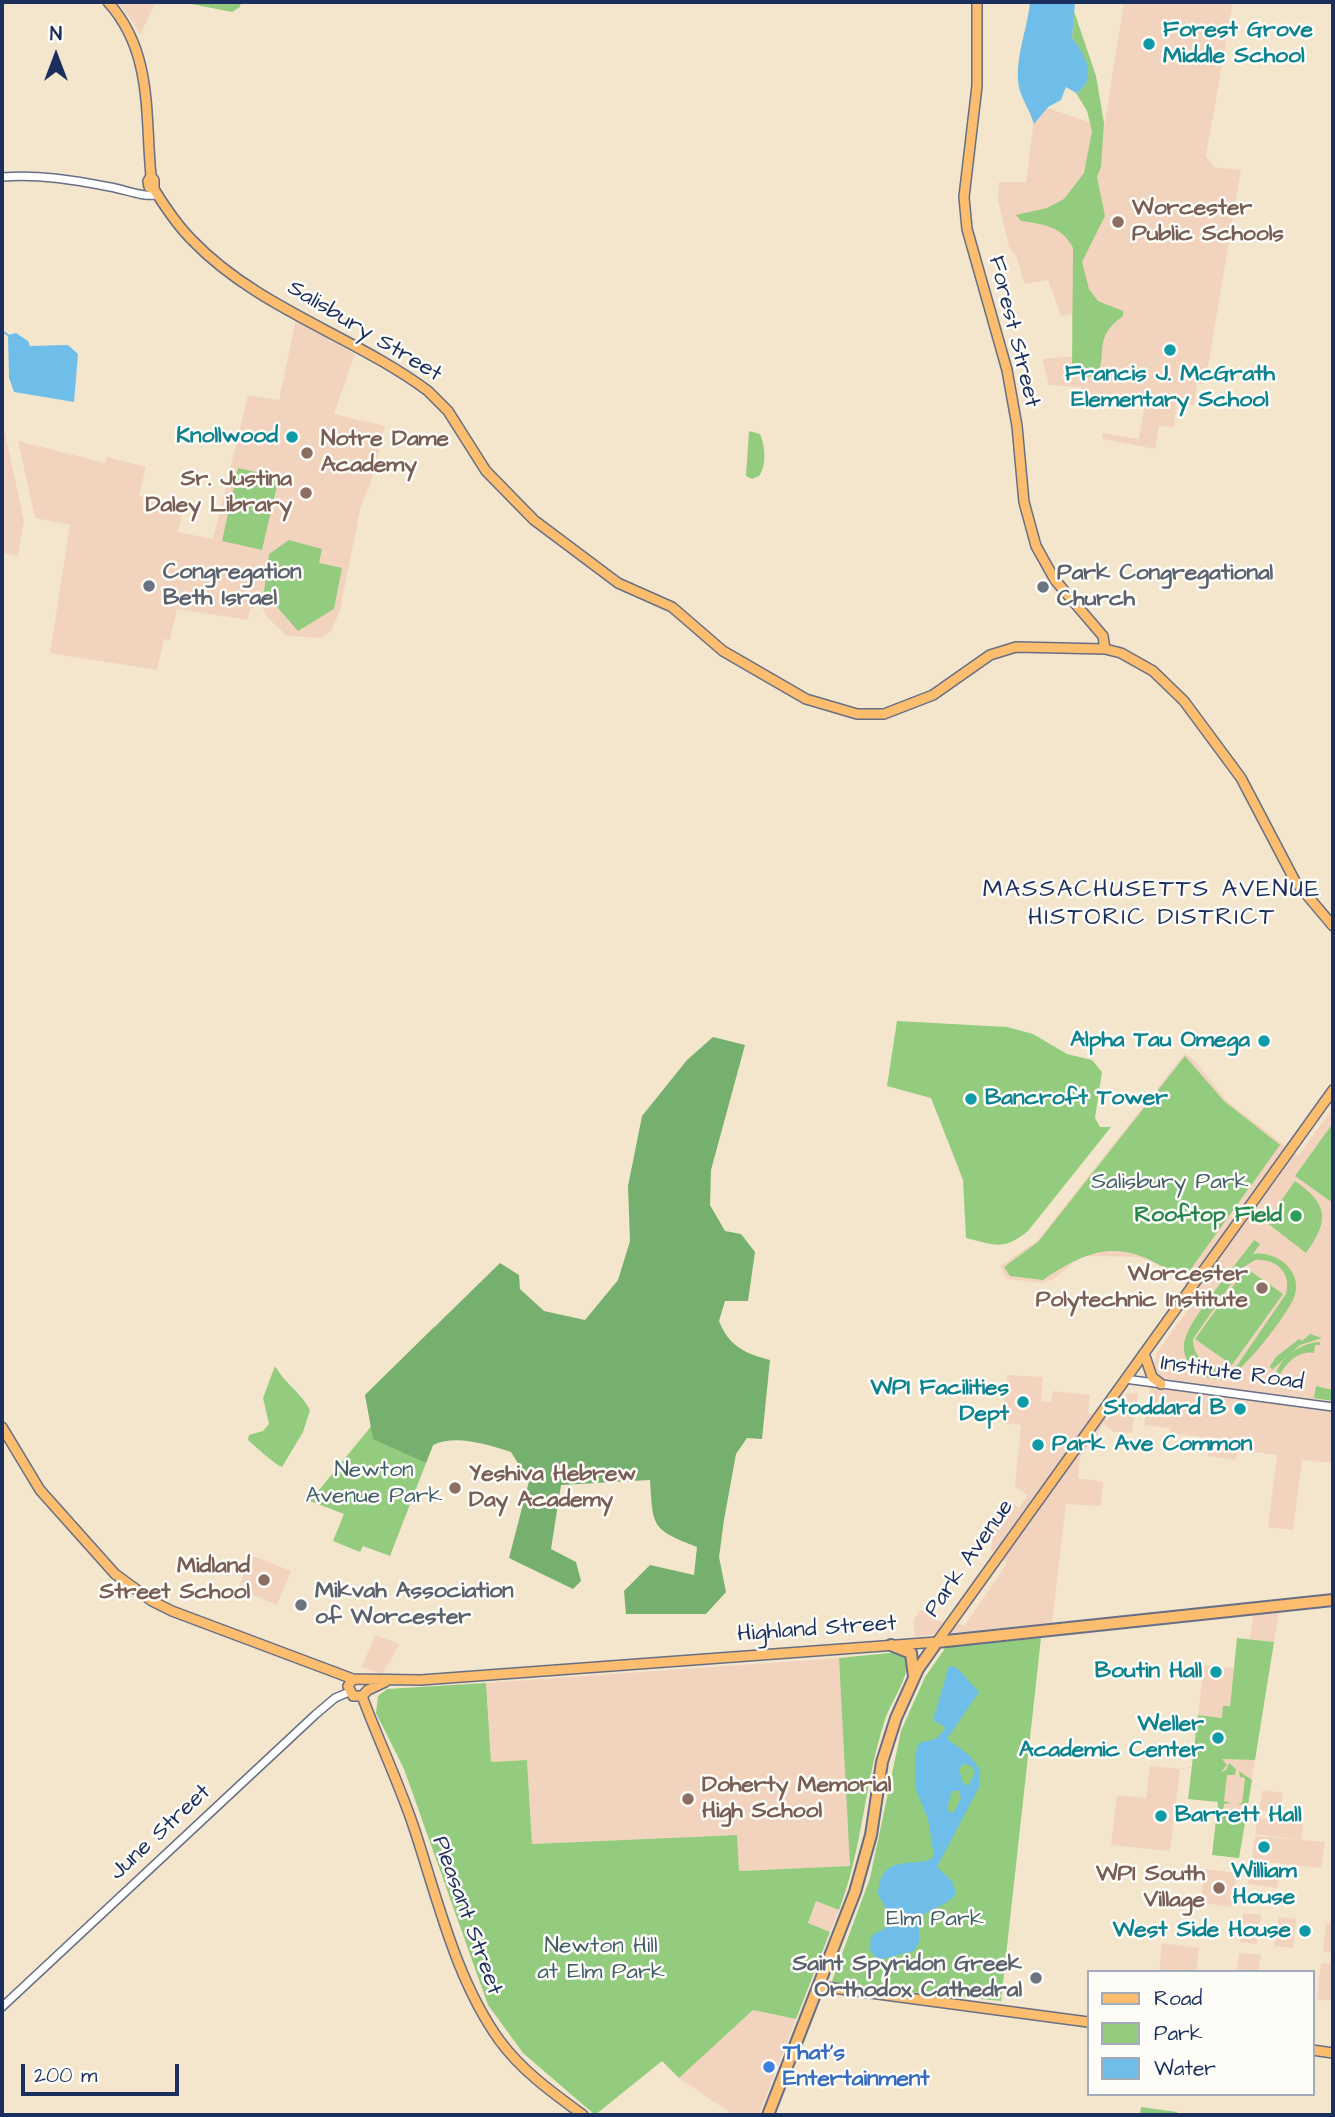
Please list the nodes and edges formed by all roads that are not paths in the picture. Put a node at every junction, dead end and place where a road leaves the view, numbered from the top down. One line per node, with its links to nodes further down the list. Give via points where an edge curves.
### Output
1 (108, 2): 4 (main road, Salisbury Street, via 130,33 142,62 149,187)
2 (976, 2): 5 (main road, Forest Street, via 977,80 964,197 967,229 1007,370 1024,502 1036,546 1055,580 1104,636)
3 (2, 177): 4 (street, via 55,178)
4 (156, 192): 5 (main road, Salisbury Street, via 193,241 224,267 428,391 448,411 486,471 564,545 618,583 683,614 723,651 806,699 857,714 884,714 933,695 1008,648)
5 (1105, 649): 6 (main road, Salisbury Street, via 1153,671 1184,701 1246,787 1295,881)
6 (1333, 926)
7 (1333, 1090): 8 (main road, Park Avenue)
8 (1144, 1353): 9 (main road, Park Avenue); 10 (main road, via 1152,1377)
9 (1125, 1379): 10 (street, Institute Road); 14 (main road, Park Avenue)
10 (1161, 1384): 11 (street, Institute Road)
11 (1333, 1407)
12 (2, 1427): 18 (main road, via 34,1483 124,1582 172,1611 328,1670)
13 (1333, 1600): 14 (highway, Highland Street)
14 (937, 1642): 15 (main road, Highland Street); 16 (highway, Park Avenue)
15 (891, 1646): 16 (highway, via 911,1653); 17 (main road, Highland Street)
16 (914, 1678): 20 (highway, Park Avenue, via 884,1754 871,1835 855,1892)
17 (387, 1681): 18 (main road, Highland Street); 19 (main road, Highland Street)
18 (353, 1684): 19 (main road, Pleasant Street); 19 (main road, via 353,1696); 21 (street, June Street)
19 (365, 1693): 25 (main road, Pleasant Street, via 367,1716 398,1783 476,2004 510,2054)
20 (818, 1986): 22 (main road); 26 (highway, Park Avenue)
21 (2, 2007)
22 (1086, 2022)
23 (1314, 2050): 24 (main road)
24 (1333, 2053)
25 (583, 2115)
26 (768, 2115)

